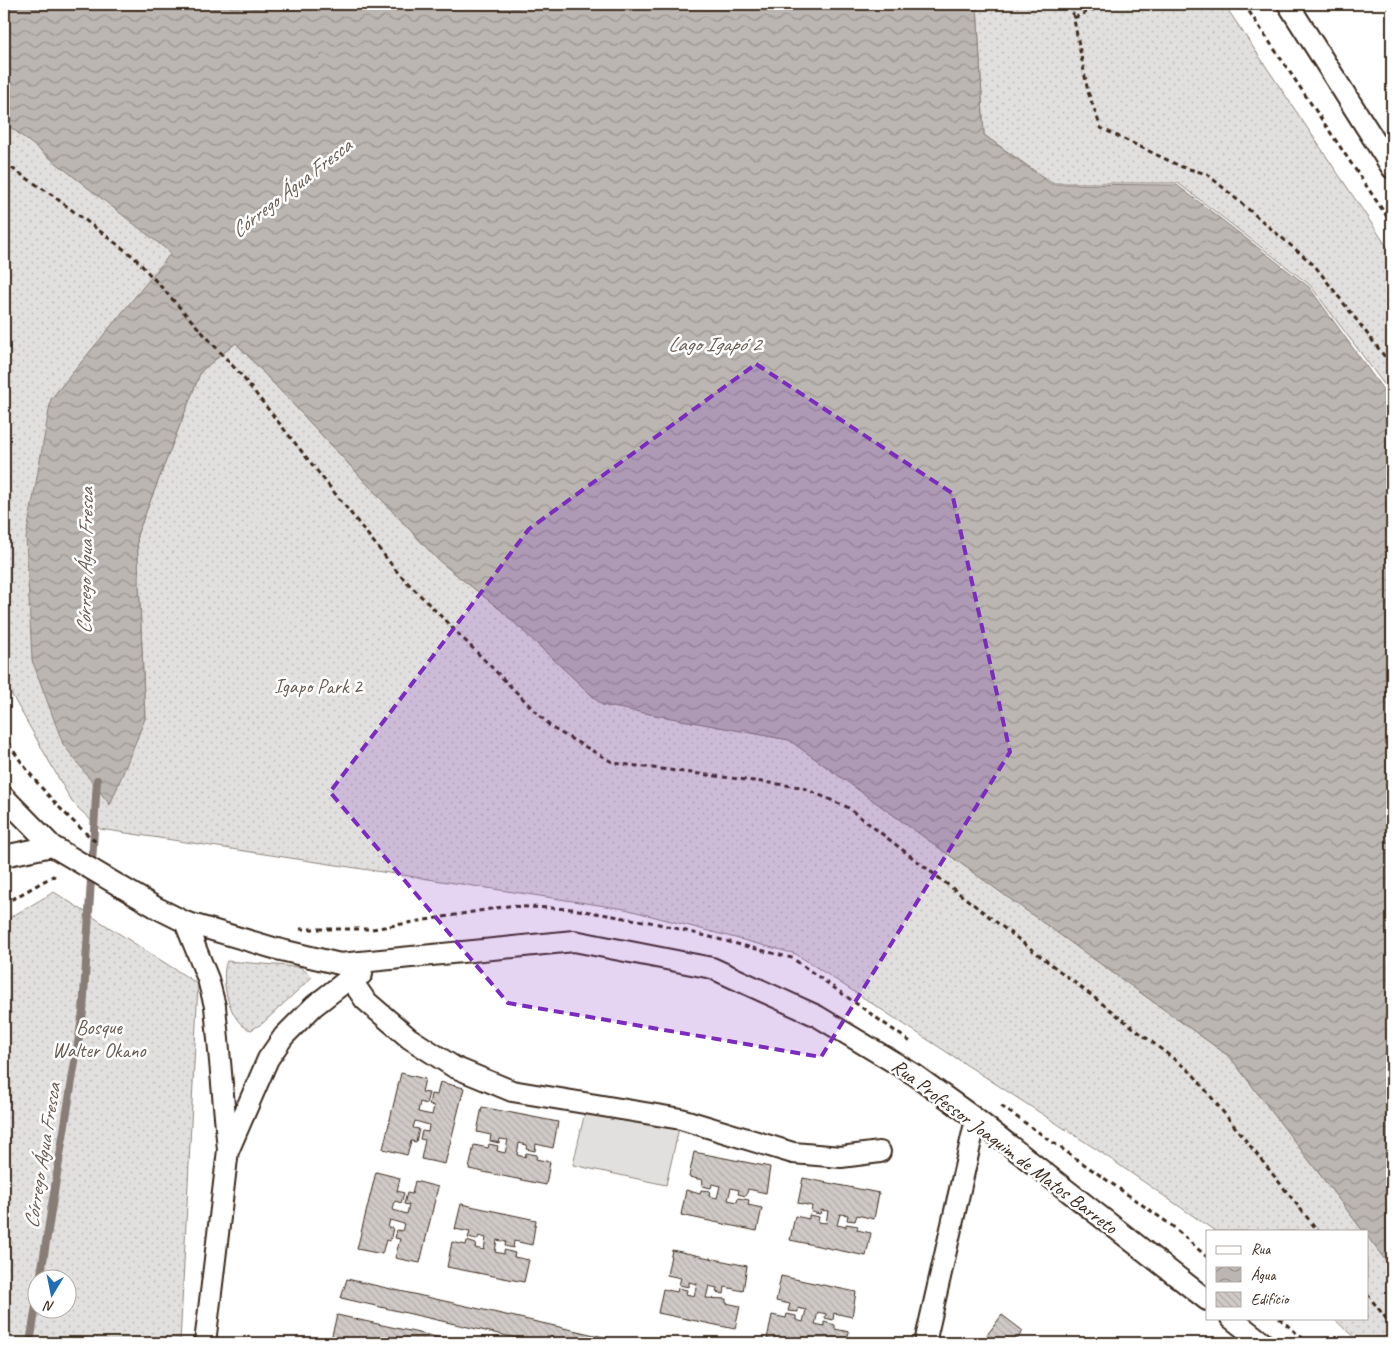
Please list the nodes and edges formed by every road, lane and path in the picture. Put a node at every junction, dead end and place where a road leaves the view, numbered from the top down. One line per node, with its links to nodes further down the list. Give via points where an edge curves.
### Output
1 (1071, 4): 5 (path)
2 (1104, 4): 5 (path)
3 (1244, 4): 8 (path)
4 (1288, 4): 7 (street)
5 (1074, 18): 9 (path, via 1088,92 1101,128 1182,167 1208,174 1315,266)
6 (4, 163): 19 (path, via 134,257 240,375 399,574 552,728 614,764 801,787 846,807 1192,1073)
7 (1392, 168)
8 (1392, 224)
9 (1392, 366)
10 (4, 797): 11 (street, Rua Professor Joaquim de Matos Barreto)
11 (54, 847): 12 (street); 13 (street, Rua Professor Joaquim de Matos Barreto)
12 (4, 856)
13 (185, 922): 14 (street, Rua Professor Joaquim de Matos Barreto, via 340,964); 17 (street, via 216,1006)
14 (402, 958): 15 (street); 16 (street, Rua Professor Joaquim de Matos Barreto, via 574,942 712,968 817,1016 916,1075)
15 (350, 978): 17 (street, via 314,1006 278,1044 268,1059); 18 (street, via 365,1000 409,1038 454,1067 512,1091 681,1119 793,1153 841,1157)
16 (976, 1119): 21 (street, Rua Professor Joaquim de Matos Barreto); 26 (street)
17 (228, 1150): 25 (street)
18 (880, 1152)
19 (1317, 1230)
20 (1368, 1295): 24 (path)
21 (1206, 1299)
22 (1234, 1320): 27 (street)
23 (1281, 1320): 28 (path)
24 (1392, 1326)
25 (205, 1343)
26 (925, 1343)
27 (1263, 1343)
28 (1308, 1343)

